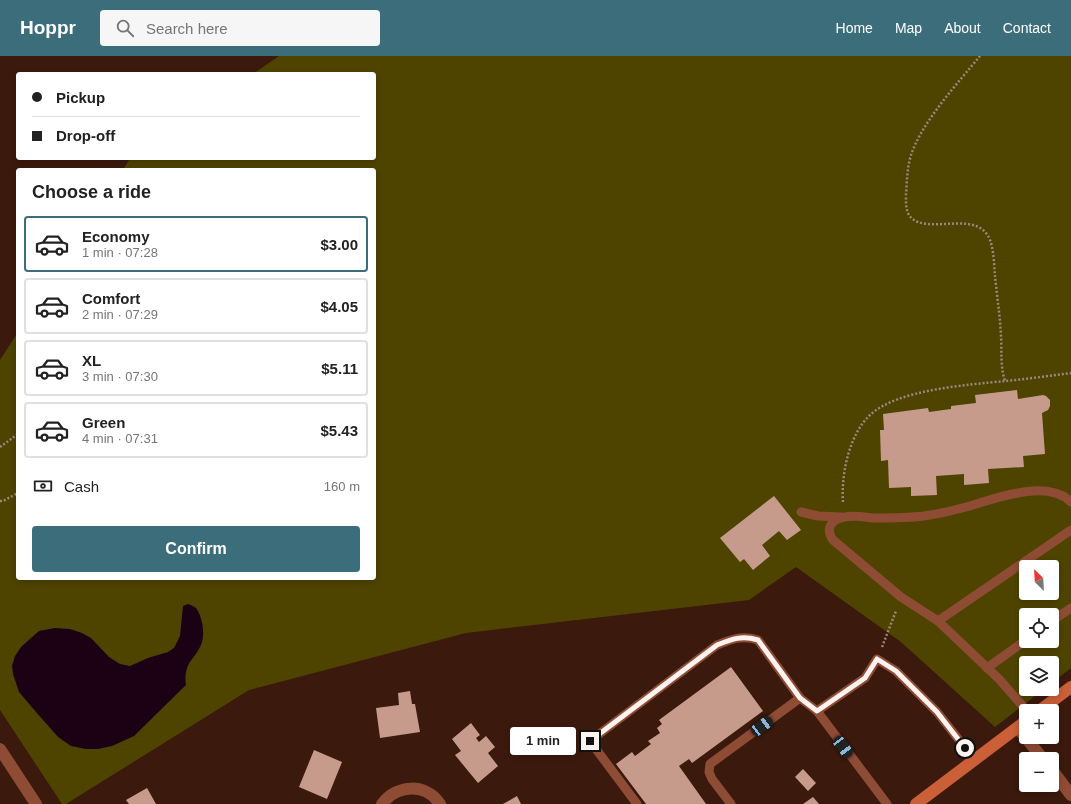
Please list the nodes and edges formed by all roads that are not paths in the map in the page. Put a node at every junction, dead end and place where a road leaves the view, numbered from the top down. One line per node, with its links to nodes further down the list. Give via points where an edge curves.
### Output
1 (1071, 502): 3 (lane, via 1061,494 1034,491 1000,496 923,516)
2 (801, 512): 3 (lane, via 818,516)
3 (845, 517): 7 (lane, via 836,520 829,529 834,540 901,597)
4 (1071, 530): 7 (lane)
5 (1071, 608): 6 (lane)
6 (1059, 617)
7 (938, 621): 9 (lane)
8 (1019, 645): 9 (lane)
9 (987, 668): 12 (lane)
10 (1071, 687): 13 (main road)
11 (800, 698): 14 (lane); 23 (lane, via 758,640 748,637 717,645 590,741); 24 (lane, via 710,764 708,772 712,780)
12 (1021, 704)
13 (1049, 704)
14 (817, 711): 17 (lane, via 865,678 877,659 896,671 937,712); 25 (lane)
15 (1019, 727): 17 (main road)
16 (0, 749): 20 (street)
17 (974, 760): 26 (main road)
18 (1059, 779): 19 (street)
19 (1071, 795)
20 (36, 804)
21 (382, 804): 22 (street, via 390,795 411,788 432,794)
22 (440, 804)
23 (637, 804)
24 (731, 804)
25 (887, 804)
26 (916, 804)

